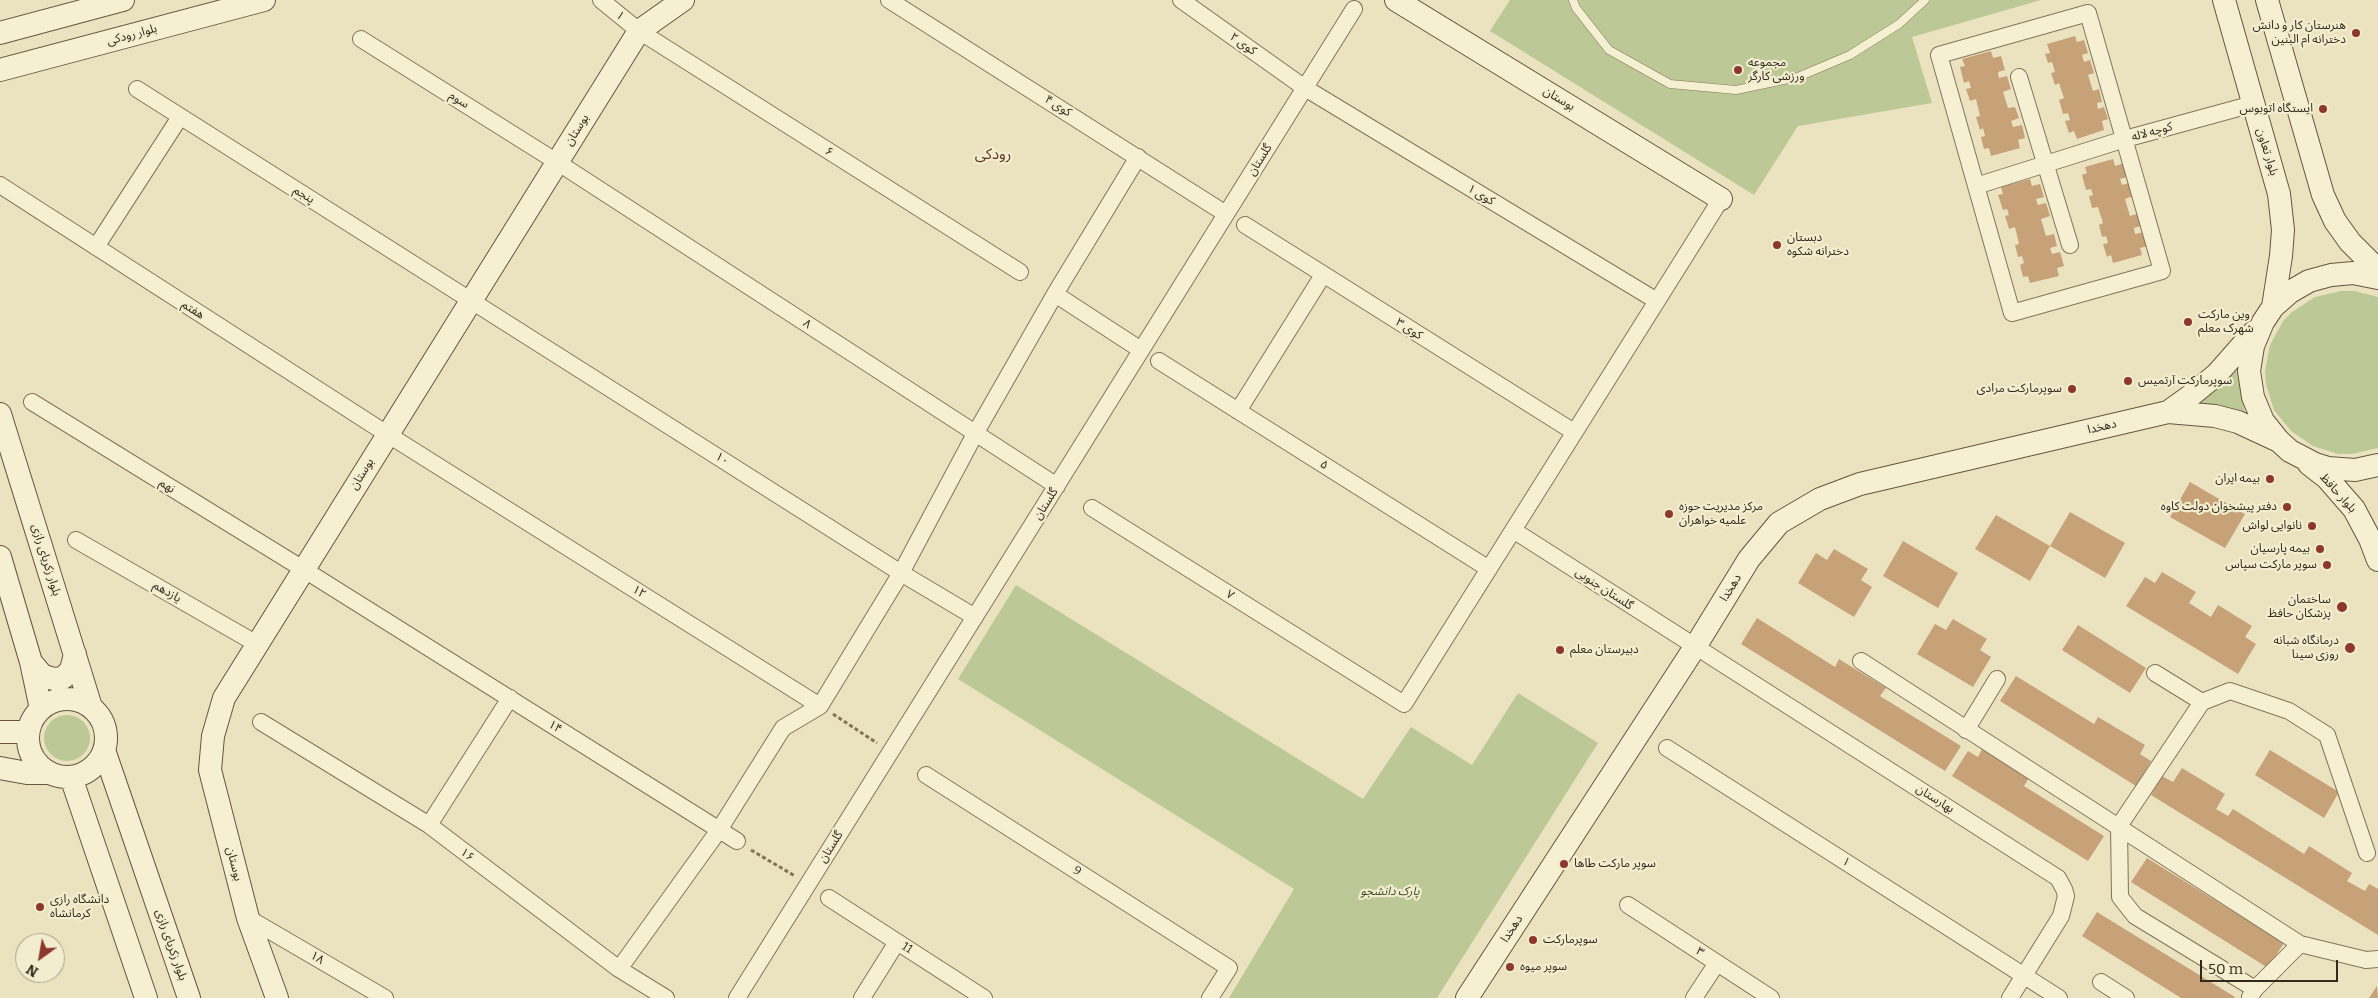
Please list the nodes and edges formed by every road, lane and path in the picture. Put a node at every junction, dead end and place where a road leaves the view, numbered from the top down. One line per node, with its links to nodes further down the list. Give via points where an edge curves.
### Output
1 (123, 0): 14 (main road)
2 (264, 0): 16 (main road, بلوار رودکی)
3 (601, 0): 13 (street, ۱)
4 (683, 0): 13 (main road, بوستان)
5 (889, 0): 25 (street, کوی ۴)
6 (1180, 0): 20 (street, کوی ۲)
7 (1396, 0): 30 (main road, بوستان)
8 (1573, 0): 9 (lane, via 1609,50 1670,84 1736,90 1798,77 1850,55 1899,24)
9 (1925, 0)
10 (2224, 0): 22 (main road, بلوار تعاون)
11 (2267, 0): 35 (main road, via 2323,195 2335,221 2350,242)
12 (1354, 9): 20 (street, گلستان)
13 (639, 32): 26 (main road, بوستان); 36 (street, ۶)
14 (0, 33)
15 (362, 38): 26 (street, سوم)
16 (32, 62): 17 (main road, بلوار رودکی); 19 (main road)
17 (0, 70)
18 (2019, 77): 27 (street)
19 (0, 78)
20 (1305, 88): 31 (street, گلستان); 41 (street, کوی ۱)
21 (137, 89): 23 (street, پنجم)
22 (2253, 104): 24 (street, کوچه لاله); 42 (main road, بلوار تعاون, via 2276,180 2281,212 2282,256)
23 (180, 117): 34 (street); 40 (street, پنجم)
24 (2125, 139): 27 (street); 29 (street, via 2088,13 1939,55); 29 (street, کوچه لاله, via 2162,271 2012,313)
25 (1138, 157): 31 (street, کوی ۴); 39 (street)
26 (557, 162): 40 (main road, بوستان); 51 (street, ۸)
27 (2045, 164): 29 (street); 33 (street)
28 (0, 185): 34 (street, هفتم)
29 (1976, 186)
30 (1721, 198): 41 (street)
31 (1226, 214): 43 (street, گلستان)
32 (1245, 225): 37 (street, کوی ۳)
33 (2070, 245)
34 (96, 247): 50 (street, هفتم)
35 (2378, 270)
36 (1020, 272)
37 (1323, 275): 46 (street); 49 (street, کوی ۳)
38 (2378, 278): 42 (main road, via 2354,273 2320,277 2299,286)
39 (1055, 294): 43 (street); 51 (street)
40 (471, 300): 50 (main road, بوستان); 63 (street, ۱۰)
41 (1657, 302): 49 (street)
42 (2268, 314): 47 (main road, via 2217,374); 52 (main road, بلوار تعاون, via 2250,358 2250,384 2257,409)
43 (1141, 350): 55 (street, گلستان)
44 (1159, 361): 46 (street, ۵)
45 (32, 402): 62 (street, نهم)
46 (1238, 410): 61 (street, ۵)
47 (2168, 412): 52 (main road, via 2215,416 2238,422); 66 (main road, دهخدا, via 1860,484 1820,499 1780,523 1755,552)
48 (0, 414): 67 (main road, بلوار زکریای رازی)
49 (1574, 432): 57 (street)
50 (387, 434): 62 (main road, بوستان); 74 (street, ۱۲)
51 (975, 434): 55 (street, ۸); 63 (street)
52 (2279, 441): 53 (main road, بلوار حافظ)
53 (2303, 459): 54 (main road, via 2341,470); 60 (main road, بلوار حافظ, via 2327,478 2354,509)
54 (2378, 465)
55 (1057, 486): 64 (street, گلستان)
56 (1092, 508): 61 (street, ۷, via 1404,704)
57 (1513, 530): 61 (street); 66 (street, گلستان جنوبی)
58 (76, 540): 65 (street, یازدهم)
59 (0, 557): 69 (main road)
60 (2378, 560)
61 (1489, 568)
62 (303, 569): 65 (main road, بوستان); 72 (street, ۱۴)
63 (901, 572): 64 (street, ۱۰); 74 (street)
64 (975, 617): 83 (street, گلستان)
65 (257, 644): 96 (main road, بوستان, via 224,698 212,736 210,770)
66 (1695, 647): 102 (street, بهارستان, via 2058,878 2064,889 2064,910); 114 (main road, دهخدا)
67 (75, 654): 69 (main road, via 71,670 63,678 53,680 42,675); 75 (main road, بلوار زکریای رازی)
68 (1861, 661): 78 (street)
69 (31, 662): 76 (main road)
70 (2155, 673): 73 (street)
71 (1997, 679): 78 (street)
72 (510, 698): 88 (street); 90 (street, ۱۴)
73 (2202, 702): 89 (street); 92 (street, via 2230,691 2289,711 2327,735)
74 (820, 706): 83 (path); 90 (street, via 784,728)
75 (90, 707): 76 (main road, via 65,699); 82 (main road, via 104,726)
76 (41, 709): 80 (main road, via 32,719)
77 (261, 722): 88 (street, ۱۶)
78 (1966, 730): 89 (street)
79 (0, 732): 80 (main road)
80 (28, 732): 85 (main road, via 33,758)
81 (1667, 748): 102 (street, ۱)
82 (104, 750): 87 (main road, via 92,769); 106 (main road, بلوار زکریای رازی)
83 (890, 752): 93 (street, گلستان)
84 (0, 768): 85 (main road)
85 (48, 773): 87 (main road)
86 (926, 775): 113 (street, 9, via 1228,968)
87 (71, 778): 105 (main road)
88 (428, 825): 101 (street, ۱۶)
89 (2120, 826): 98 (street); 104 (street, via 2120,897 2130,910)
90 (719, 830): 91 (street, ۱۴); 101 (street)
91 (736, 841): 93 (path)
92 (2367, 853)
93 (808, 884): 110 (street, گلستان)
94 (829, 898): 97 (street, 11)
95 (1628, 905): 100 (street, ۳)
96 (248, 918): 107 (main road, بوستان); 108 (street, ۱۸)
97 (897, 942): 111 (street); 112 (street, 11)
98 (2300, 944): 99 (street, via 2366,960); 104 (street)
99 (2378, 959)
100 (1717, 963): 115 (street); 116 (street, ۳)
101 (619, 970): 109 (street, ۱۶)
102 (2024, 976): 117 (street, بهارستان); 118 (street, ۱)
103 (2101, 982): 119 (street)
104 (2252, 994)
105 (146, 998)
106 (189, 998)
107 (278, 998)
108 (385, 998)
109 (666, 998)
110 (737, 998)
111 (862, 998)
112 (984, 998)
113 (1210, 998)
114 (1467, 998)
115 (1694, 998)
116 (1771, 998)
117 (2010, 998)
118 (2059, 998)
119 (2126, 998)

